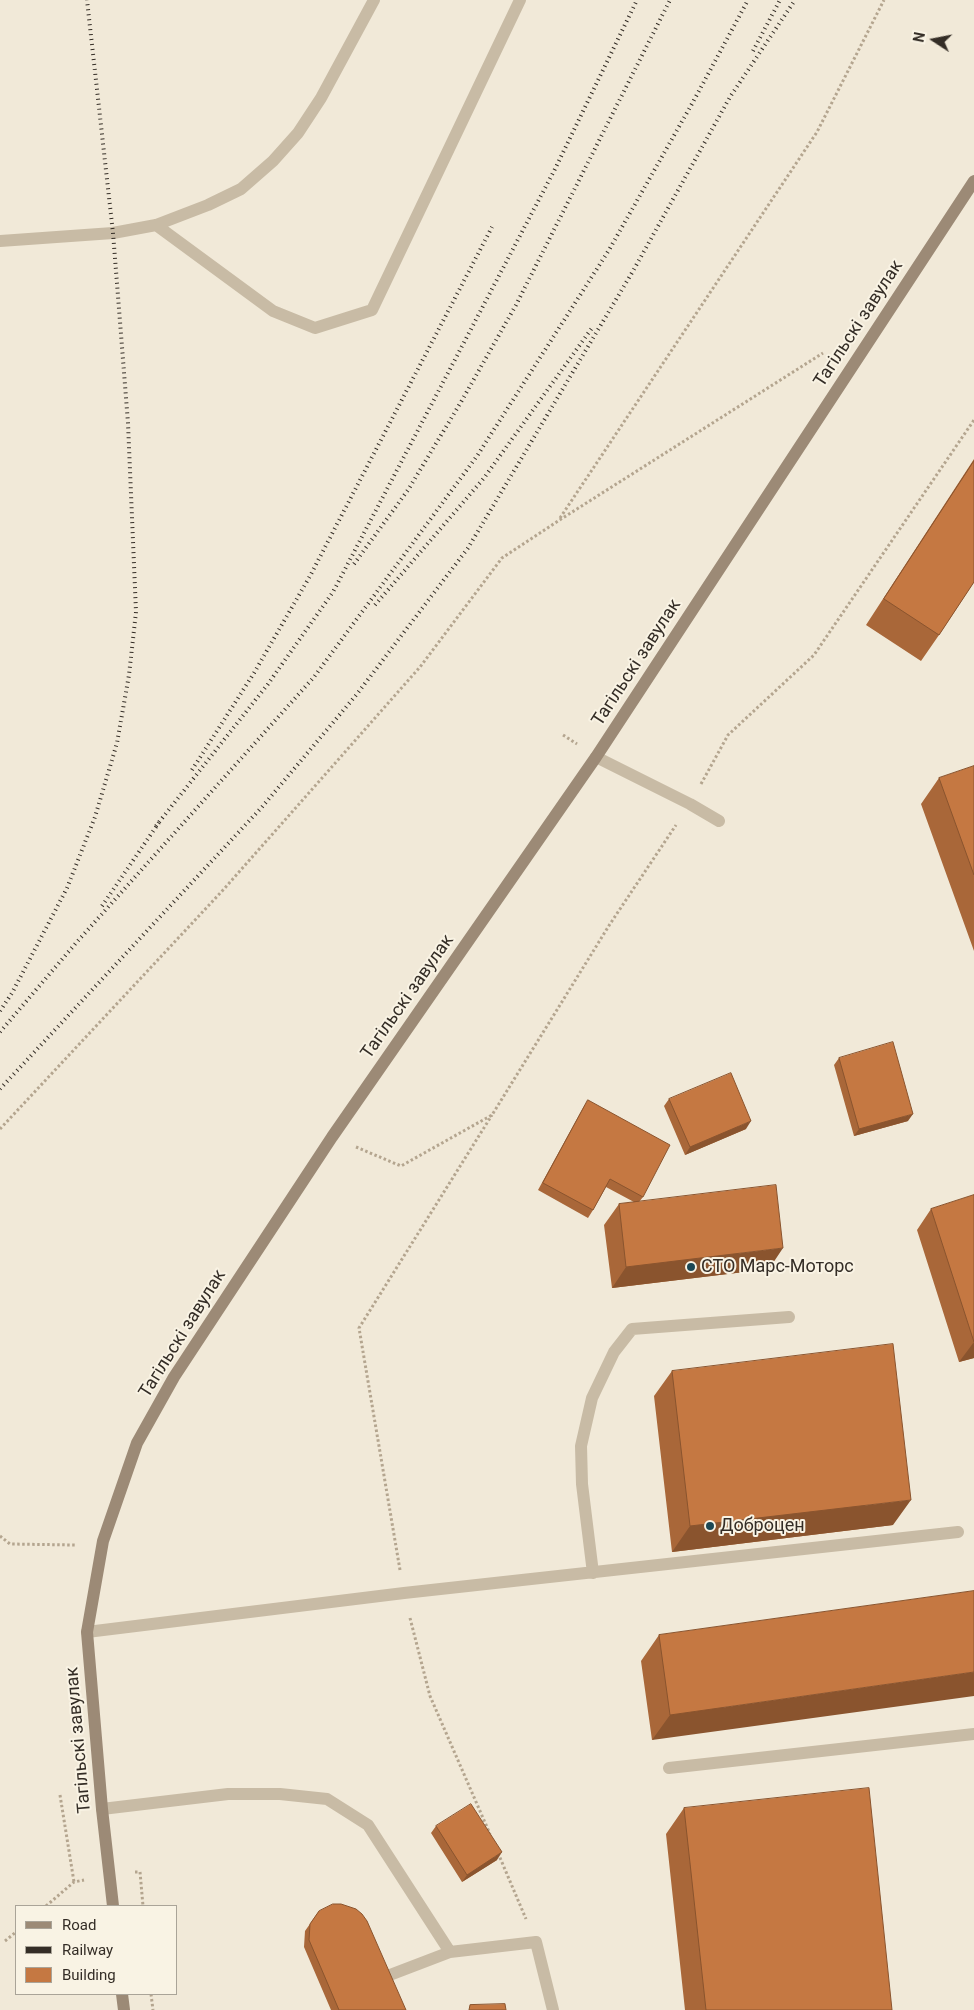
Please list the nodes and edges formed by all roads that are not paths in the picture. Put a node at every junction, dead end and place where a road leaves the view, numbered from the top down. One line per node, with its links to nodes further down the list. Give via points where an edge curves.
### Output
1 (374, 0): 4 (lane, via 321,98 298,133 272,161 241,189)
2 (520, 0): 4 (lane, via 372,310 315,328 281,315)
3 (974, 181): 6 (main road, Тагільскі завулак)
4 (156, 224): 5 (lane, via 112,233)
5 (0, 241)
6 (596, 757): 7 (lane); 11 (main road, Тагільскі завулак, via 332,1137 174,1377 137,1444 103,1541)
7 (719, 821)
8 (789, 1317): 10 (lane, via 632,1329 614,1352 592,1398 581,1446 582,1484)
9 (958, 1532): 10 (lane)
10 (593, 1573): 11 (lane)
11 (87, 1632): 14 (main road, Тагільскі завулак)
12 (974, 1734): 13 (lane)
13 (669, 1768)
14 (102, 1809): 15 (main road, Тагільскі завулак); 16 (lane, via 228,1794 280,1794 327,1799 368,1825)
15 (113, 1905)
16 (450, 1952): 17 (lane); 20 (lane, via 536,1942)
17 (382, 1978)
18 (122, 1995): 19 (main road)
19 (124, 2010)
20 (553, 2010)

